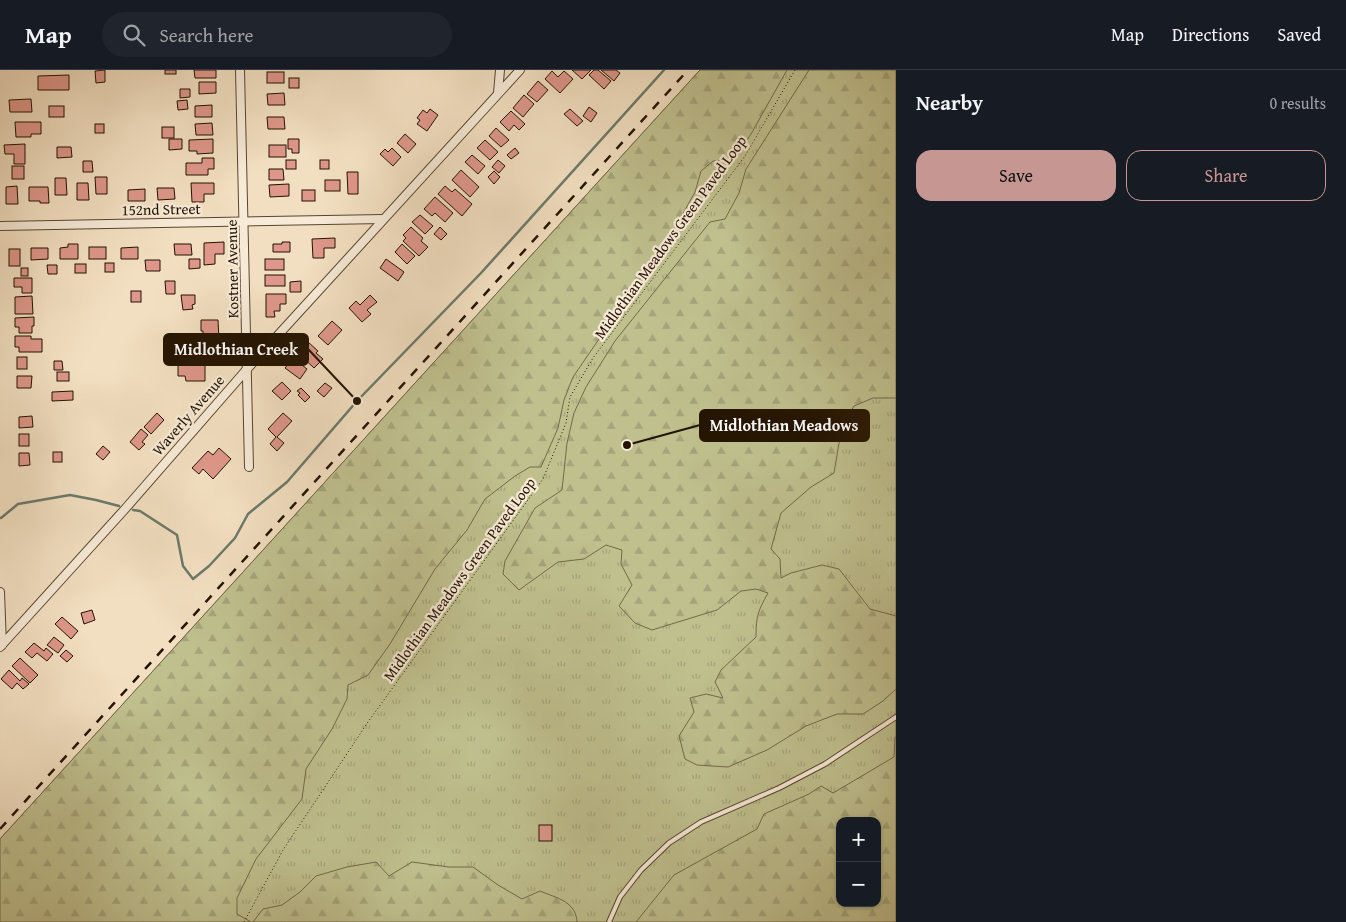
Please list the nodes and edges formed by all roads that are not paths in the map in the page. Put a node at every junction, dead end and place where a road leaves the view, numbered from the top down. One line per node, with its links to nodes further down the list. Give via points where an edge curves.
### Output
1 (240, 70): 6 (street, Kostner Avenue)
2 (500, 70): 4 (street)
3 (520, 70): 4 (street, Waverly Avenue)
4 (498, 94): 5 (street, Waverly Avenue)
5 (383, 219): 6 (street, 152nd Street); 8 (street, Waverly Avenue)
6 (245, 221): 7 (street, 152nd Street); 8 (street, Kostner Avenue)
7 (0, 226)
8 (248, 368): 9 (street, Kostner Avenue); 11 (street, Waverly Avenue)
9 (249, 467)
10 (0, 592): 11 (street)
11 (1, 646)
12 (896, 717): 13 (lane, via 825,764 701,822 669,842 641,870 620,898)
13 (609, 922)

